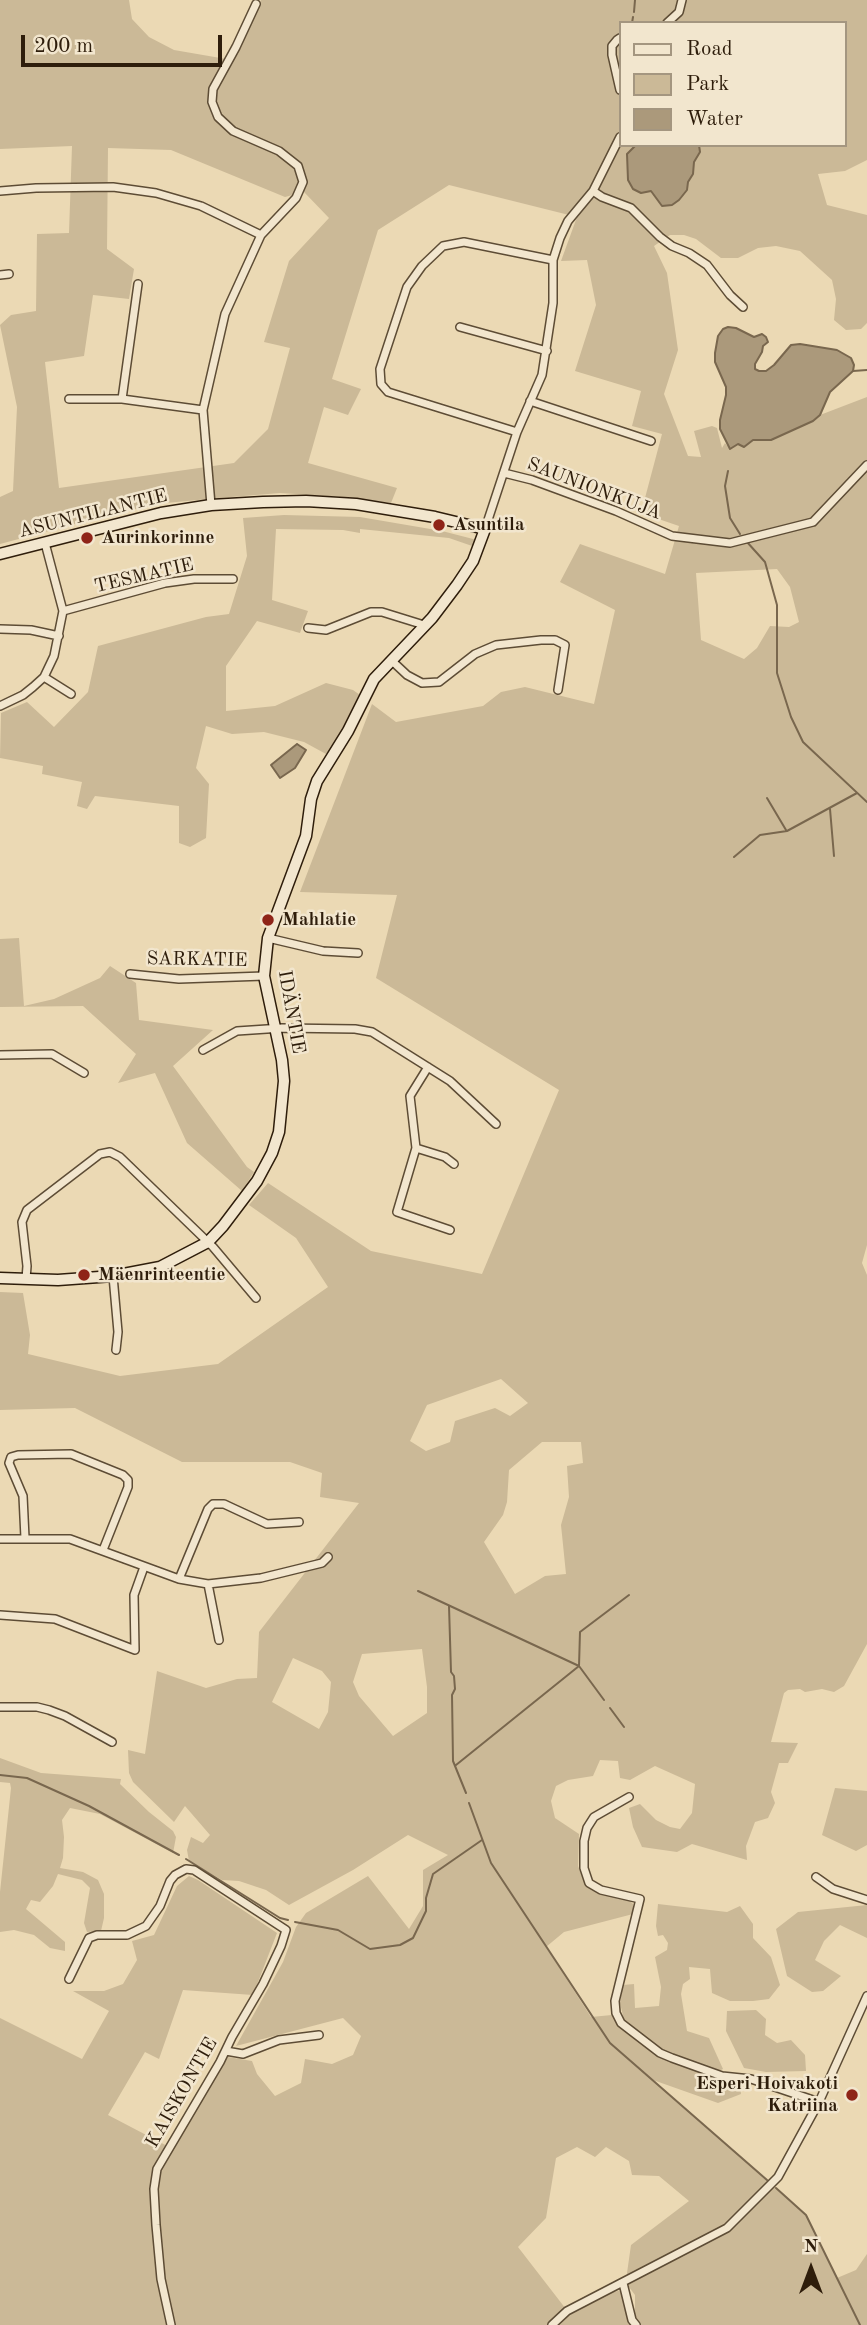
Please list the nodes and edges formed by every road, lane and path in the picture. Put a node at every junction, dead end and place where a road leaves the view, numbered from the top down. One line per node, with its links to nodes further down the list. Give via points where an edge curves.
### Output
1 (682, 0): 3 (street, via 679,12)
2 (256, 4): 9 (street, via 214,89 212,102 218,117 233,131 279,151 298,166 303,182 296,198)
3 (669, 21)
4 (618, 39): 5 (street, via 612,55)
5 (618, 81)
6 (618, 140): 8 (street)
7 (0, 191): 9 (street, via 113,187 156,193 201,206)
8 (593, 191): 10 (street, via 568,221); 14 (street, via 631,208 660,237 707,265)
9 (261, 235): 20 (street, via 225,314)
10 (553, 260): 16 (street, via 554,303); 21 (street, via 464,242 443,246 407,287 380,369 381,384 388,392)
11 (9, 274): 12 (street)
12 (0, 275)
13 (138, 284): 18 (street)
14 (743, 307)
15 (460, 327): 16 (street)
16 (547, 351): 19 (street)
17 (69, 399): 18 (street)
18 (122, 399): 20 (street)
19 (530, 401): 21 (street); 22 (street)
20 (203, 410): 25 (street)
21 (517, 432): 24 (street)
22 (651, 441)
23 (867, 465): 24 (street, SAUNIONKUJA, via 813,522 730,543 672,536 616,511)
24 (504, 473): 26 (street)
25 (211, 505): 26 (street, ASUNTILANTIE, via 356,504); 27 (street, ASUNTILANTIE, via 138,517)
26 (485, 529): 31 (street, IDÄNTIE, via 467,569)
27 (45, 543): 28 (street, ASUNTILANTIE); 30 (street)
28 (0, 554)
29 (233, 579): 30 (street, TESMATIE, via 164,583)
30 (63, 611): 34 (street)
31 (424, 625): 32 (street, via 372,612 326,631); 35 (street, IDÄNTIE)
32 (308, 628)
33 (0, 629): 34 (street)
34 (59, 636): 36 (street)
35 (391, 660): 37 (street, via 422,683 439,682 475,654 496,645 555,640 565,645); 40 (street, IDÄNTIE, via 374,679 317,781 306,836)
36 (44, 677): 38 (street); 39 (street)
37 (558, 690)
38 (71, 694)
39 (0, 706)
40 (268, 938): 41 (street, via 323,951); 43 (street, IDÄNTIE)
41 (358, 953)
42 (130, 974): 43 (street, SARKATIE, via 179,979)
43 (264, 976): 44 (street, IDÄNTIE)
44 (274, 1028): 45 (street, via 237,1031); 47 (street, via 372,1032); 53 (street, IDÄNTIE, via 284,1081 279,1132 257,1181)
45 (203, 1049)
46 (0, 1055): 48 (street, via 52,1054)
47 (428, 1067): 49 (street); 50 (street, via 410,1096)
48 (84, 1073)
49 (496, 1124)
50 (416, 1148): 51 (street); 52 (street, via 397,1212)
51 (454, 1164)
52 (450, 1230)
53 (208, 1242): 54 (street, IDÄNTIE, via 160,1267); 56 (street, via 120,1157 104,1152 23,1215); 57 (street)
54 (113, 1276): 56 (street, IDÄNTIE); 58 (street)
55 (0, 1278): 56 (street, IDÄNTIE)
56 (26, 1279)
57 (256, 1298)
58 (116, 1350)
59 (299, 1521): 65 (street, via 267,1524 224,1504 213,1504)
60 (25, 1538): 61 (street); 62 (street, via 70,1539); 62 (street, via 23,1496 9,1463 11,1457 71,1454 128,1480)
61 (0, 1539)
62 (103, 1550): 64 (street)
63 (328, 1558): 66 (street, via 261,1577)
64 (144, 1567): 65 (street); 67 (street, via 134,1595 135,1650 66,1621)
65 (179, 1579): 66 (street)
66 (208, 1584): 68 (street)
67 (0, 1615)
68 (219, 1640)
69 (0, 1707): 70 (street, via 49,1710)
70 (112, 1742)
71 (629, 1797): 78 (street, via 594,1817 583,1841 589,1883 640,1899 615,2001 621,2023 672,2058)
72 (816, 1877): 73 (street, via 833,1889)
73 (867, 1900)
74 (69, 1979): 77 (street, KAISKONTIE, via 89,1938 138,1931 153,1918 175,1875 194,1870 286,1930)
75 (867, 1996): 78 (street)
76 (318, 2035): 77 (street, via 279,2040 243,2054)
77 (226, 2051): 80 (street, KAISKONTIE, via 157,2169 156,2225)
78 (819, 2102): 79 (street, via 778,2177 727,2228)
79 (623, 2283): 81 (street, via 567,2311); 82 (street)
80 (171, 2325)
81 (552, 2325)
82 (636, 2325)

